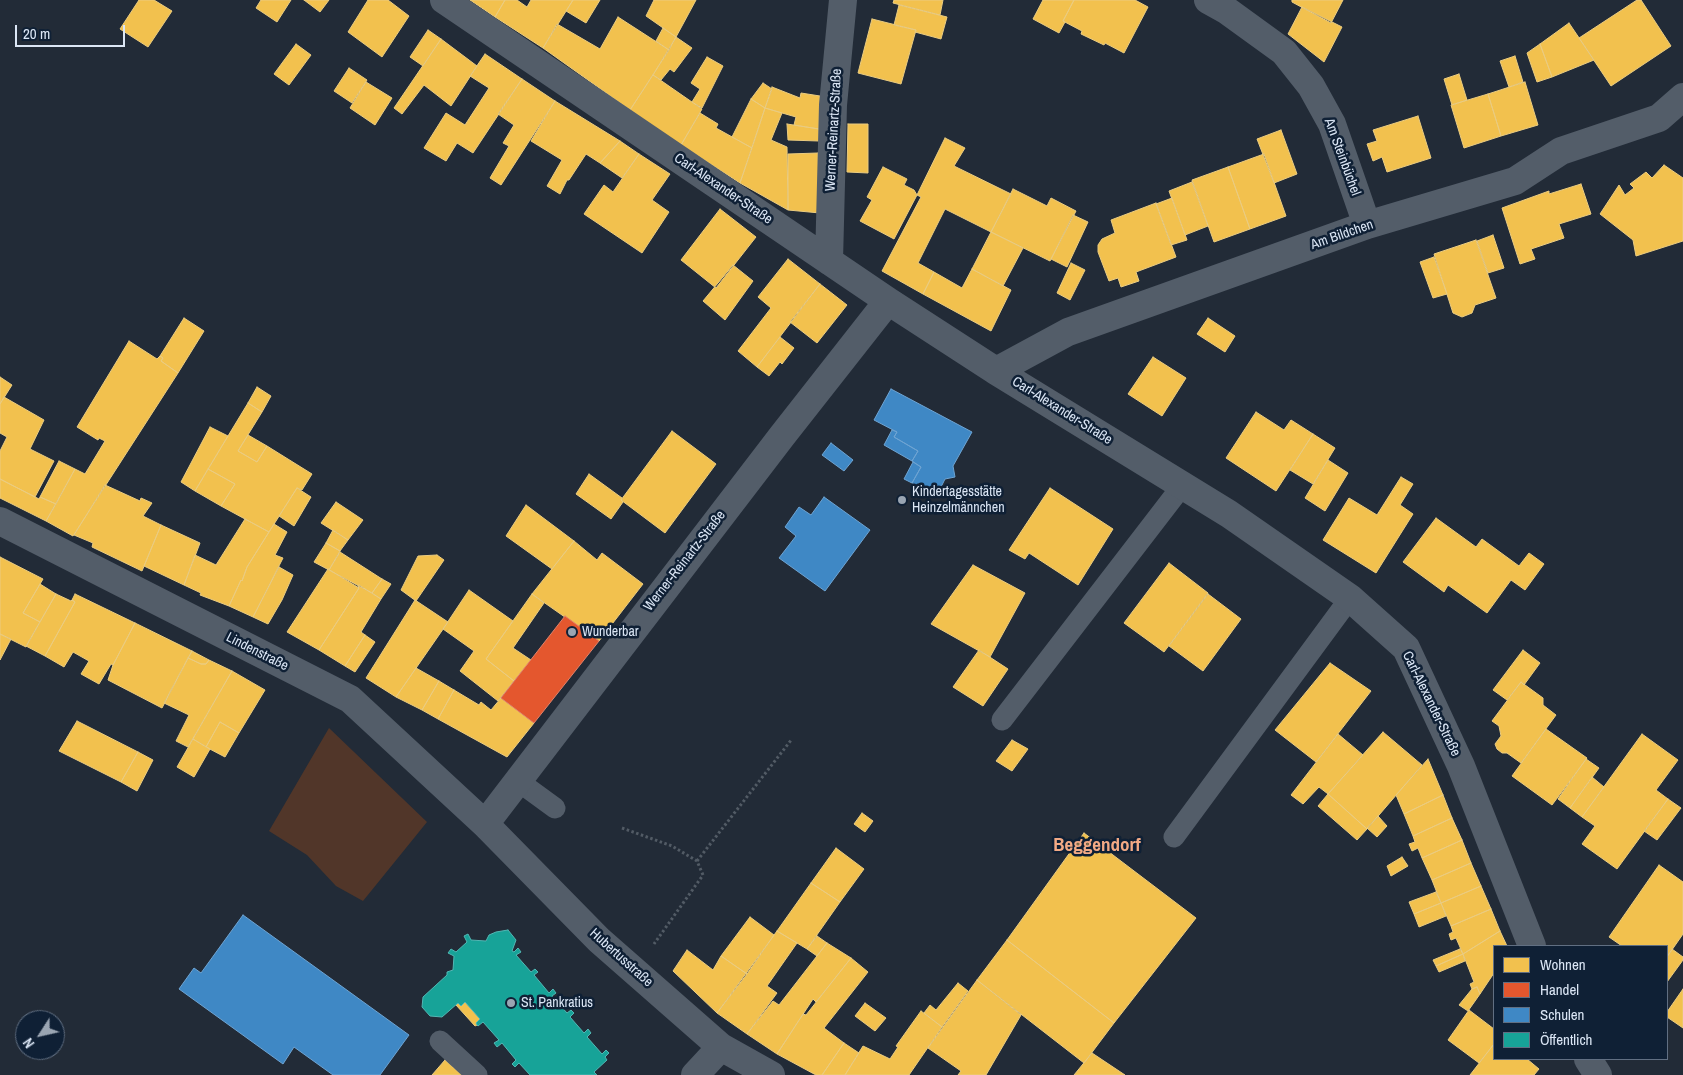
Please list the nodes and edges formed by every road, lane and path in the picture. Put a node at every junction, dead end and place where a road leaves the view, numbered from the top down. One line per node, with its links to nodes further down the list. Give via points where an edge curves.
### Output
1 (444, 0): 6 (street, Carl-Alexander-Straße)
2 (843, 0): 6 (street, Werner-Reinartz-Straße, via 833,105)
3 (1222, 3): 5 (street, Am Steinbüchel, via 1284,52 1311,86 1332,124)
4 (1683, 97): 5 (street, Am Bildchen, via 1659,118 1561,151 1515,181)
5 (1367, 225): 8 (street, Am Bildchen, via 1068,332)
6 (830, 261): 7 (street, Carl-Alexander-Straße)
7 (888, 301): 8 (street, Carl-Alexander-Straße); 14 (street, Werner-Reinartz-Straße)
8 (996, 371): 9 (street, Carl-Alexander-Straße)
9 (1182, 486): 11 (street, Carl-Alexander-Straße, via 1229,514); 12 (lane)
10 (0, 521): 16 (street, Lindenstraße, via 350,699)
11 (1350, 598): 18 (lane); 20 (street, Carl-Alexander-Straße, via 1406,648 1461,766)
12 (1002, 720)
13 (792, 739): 19 (path)
14 (518, 781): 15 (lane); 16 (street, Werner-Reinartz-Straße)
15 (555, 808)
16 (485, 824): 21 (street, Hubertusstraße, via 599,940)
17 (622, 828): 19 (path, via 672,846)
18 (1174, 837)
19 (697, 860): 21 (path, via 703,875)
20 (1532, 945)
21 (635, 971): 23 (street, Hubertusstraße)
22 (440, 1041): 25 (lane)
23 (721, 1047): 26 (street); 27 (street, Hubertusstraße)
24 (1589, 1060): 28 (street)
25 (477, 1075)
26 (695, 1075)
27 (771, 1075)
28 (1598, 1075)

